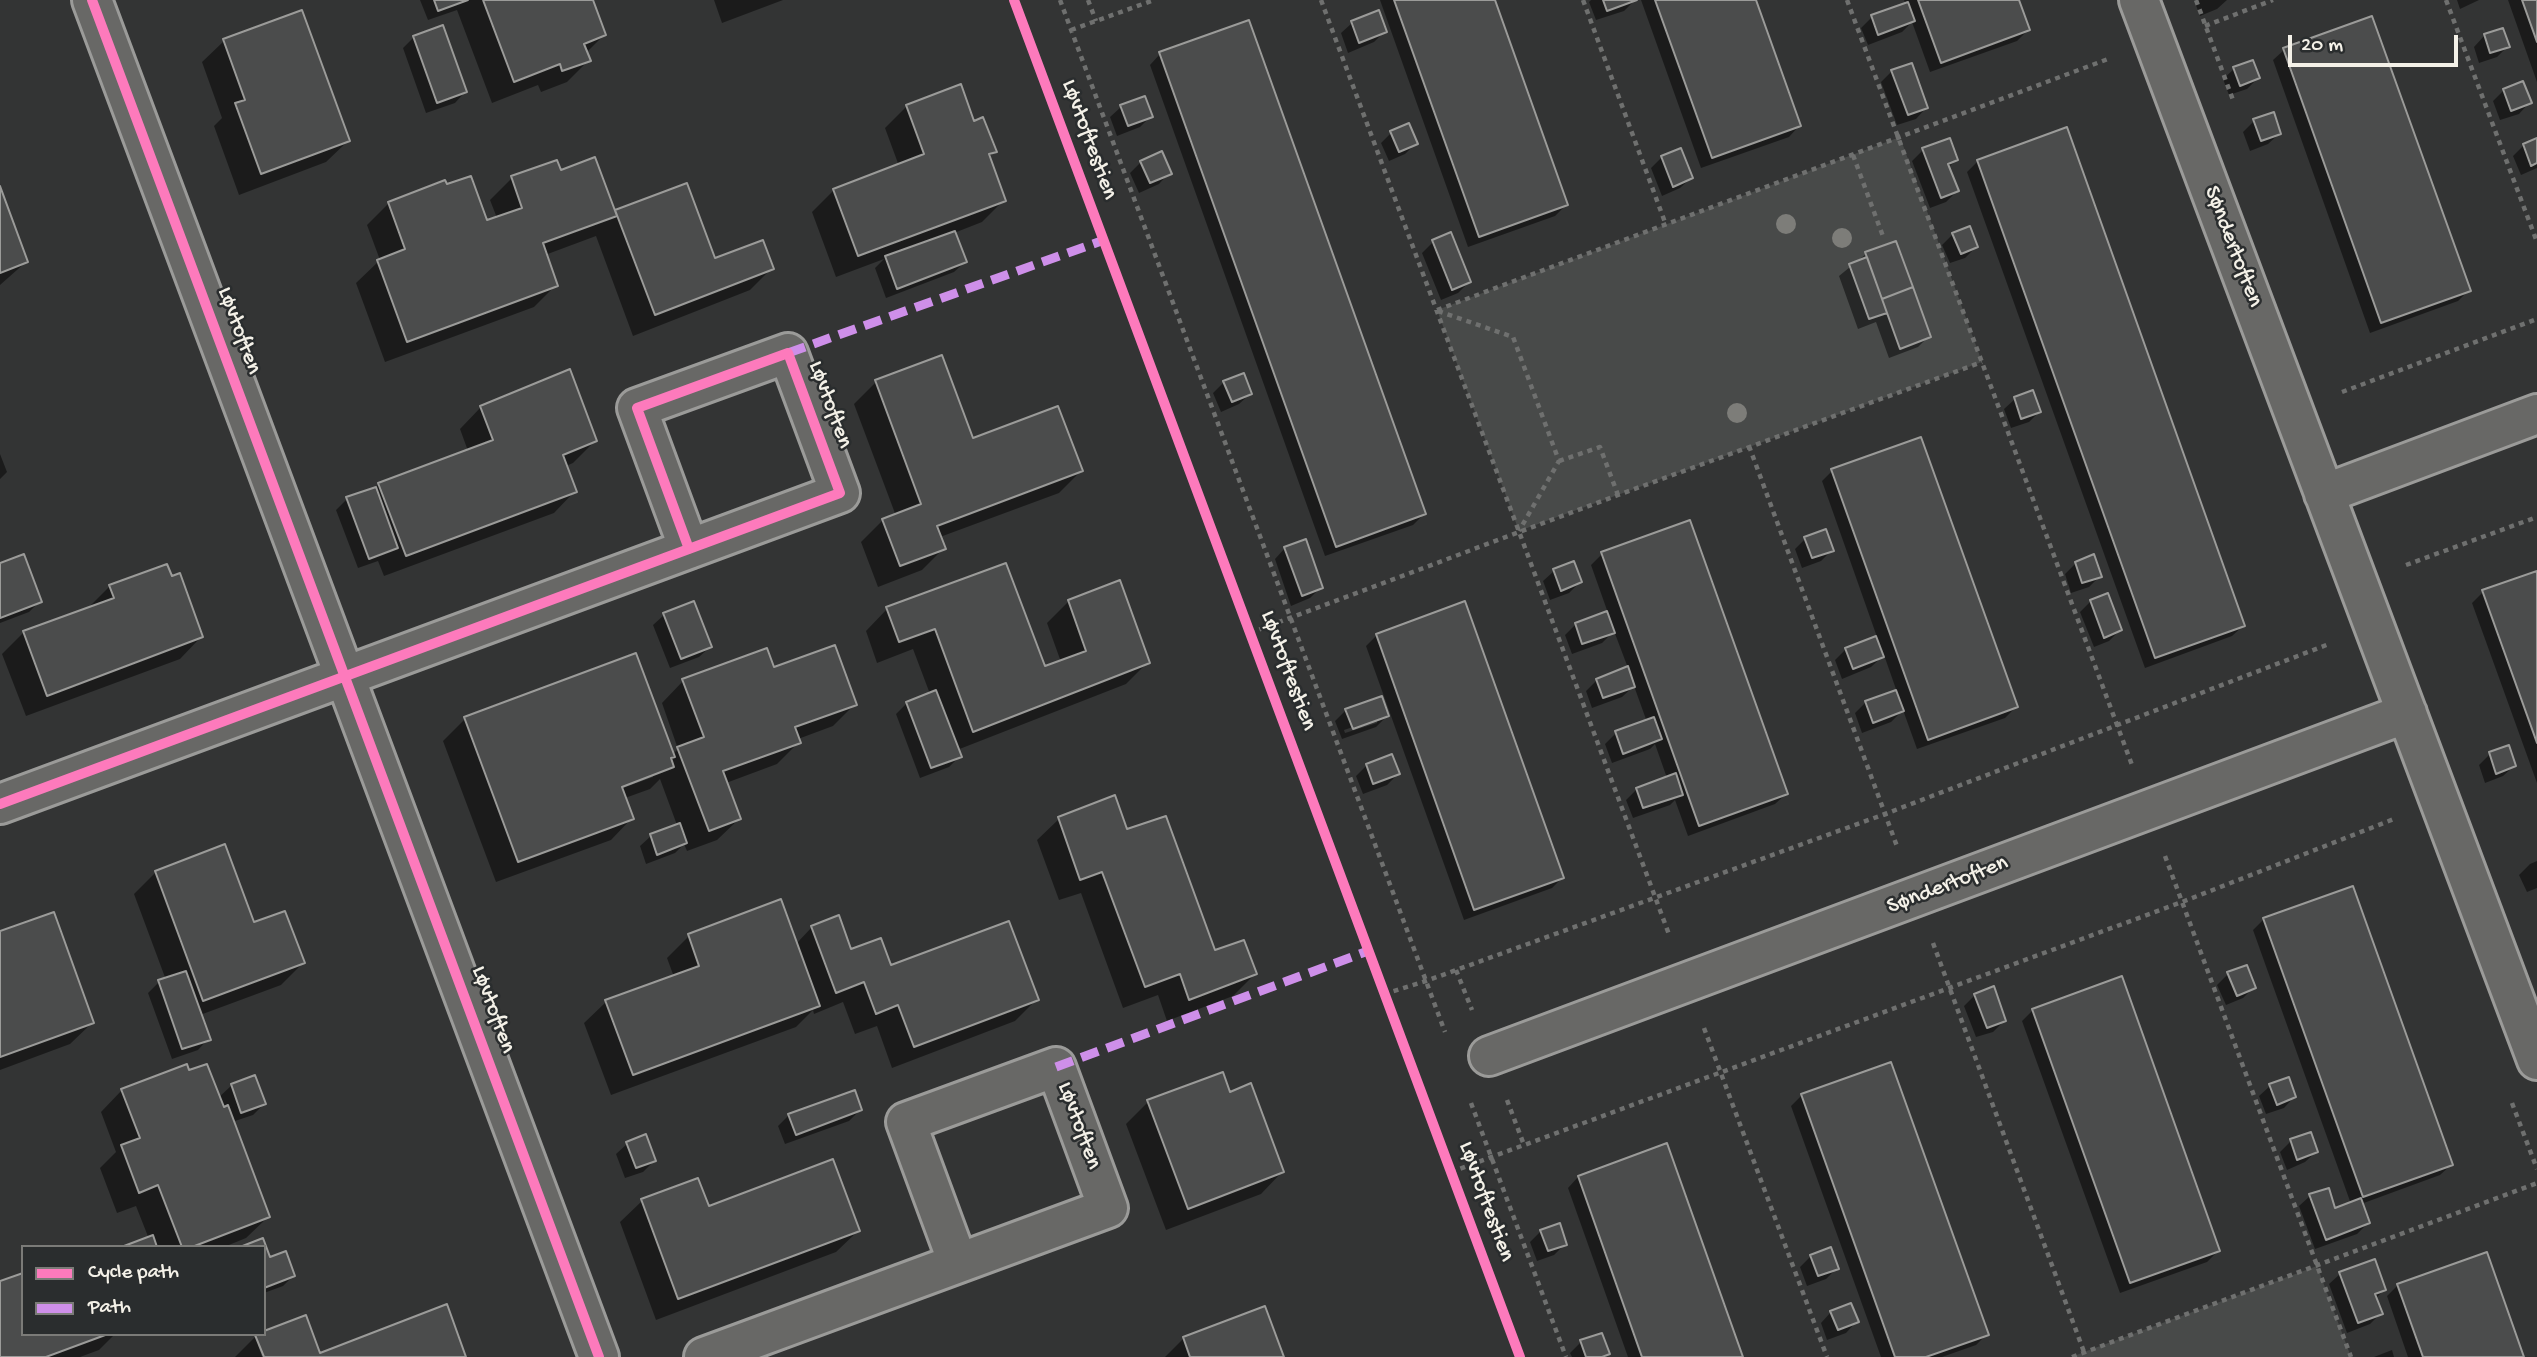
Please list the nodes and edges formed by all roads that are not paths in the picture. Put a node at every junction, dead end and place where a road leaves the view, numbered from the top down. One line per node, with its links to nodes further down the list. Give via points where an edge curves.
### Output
1 (92, 0): 6 (street, Løvtoften)
2 (2139, 0): 4 (street, Søndertoften)
3 (2537, 414): 4 (street)
4 (2325, 494): 7 (street, Søndertoften)
5 (689, 549): 5 (street, Løvtoften, via 638,408 788,352 840,493); 6 (street, Løvtoften)
6 (345, 677): 8 (street, Løvtoften); 12 (street, Løvtoften)
7 (2407, 713): 9 (street, Søndertoften); 10 (street, Søndertoften)
8 (1, 801)
9 (1489, 1056)
10 (2537, 1059)
11 (958, 1263): 11 (street, Løvtoften, via 906,1122 1056,1067 1108,1208); 13 (street, Løvtoften)
12 (599, 1357)
13 (704, 1357)

